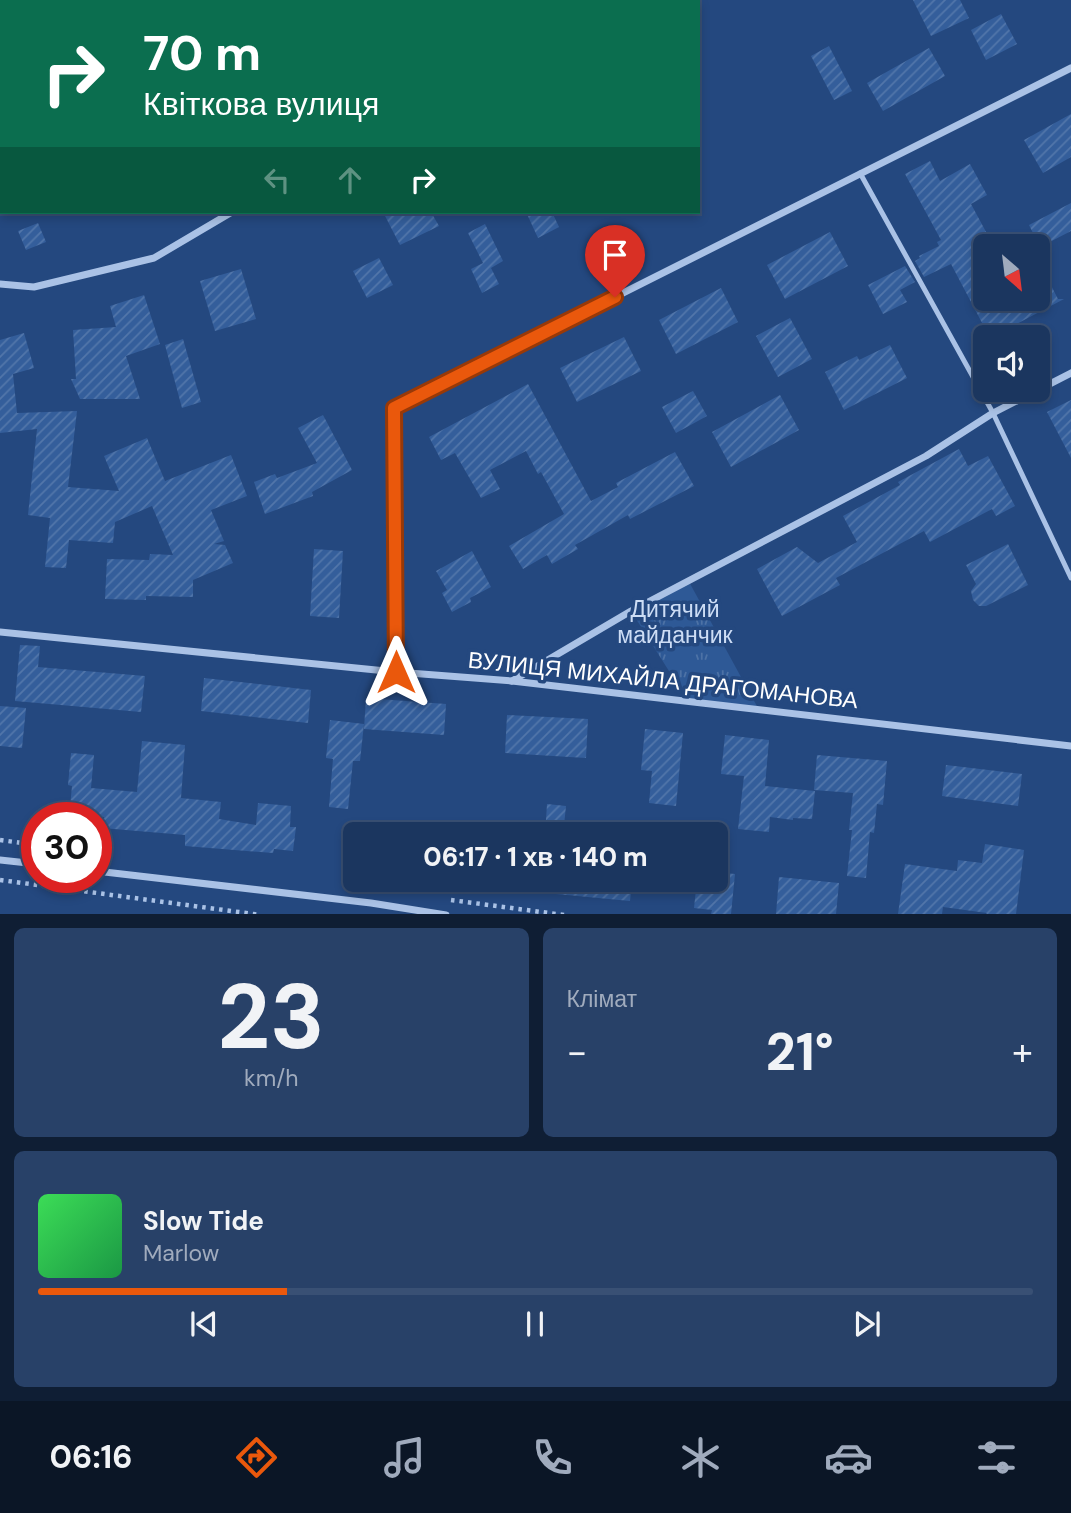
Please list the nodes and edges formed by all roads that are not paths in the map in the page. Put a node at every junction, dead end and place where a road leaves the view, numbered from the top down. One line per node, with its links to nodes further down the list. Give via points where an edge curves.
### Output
1 (1071, 68): 2 (street)
2 (860, 173): 6 (lane); 9 (street, via 394,408)
3 (229, 214): 4 (street, via 154,258 34,288)
4 (0, 284)
5 (1071, 373): 6 (street)
6 (993, 413): 7 (lane); 10 (street, via 926,456 631,611)
7 (1071, 578)
8 (0, 632): 9 (street, ВУЛИЦЯ МИХАЙЛА ДРАГОМАНОВА)
9 (396, 672): 10 (street, ВУЛИЦЯ МИХАЙЛА ДРАГОМАНОВА)
10 (512, 681): 11 (street, ВУЛИЦЯ МИХАЙЛА ДРАГОМАНОВА)
11 (1071, 746)
12 (0, 860): 13 (street)
13 (21, 862)
14 (112, 873): 15 (street)
15 (439, 914)

